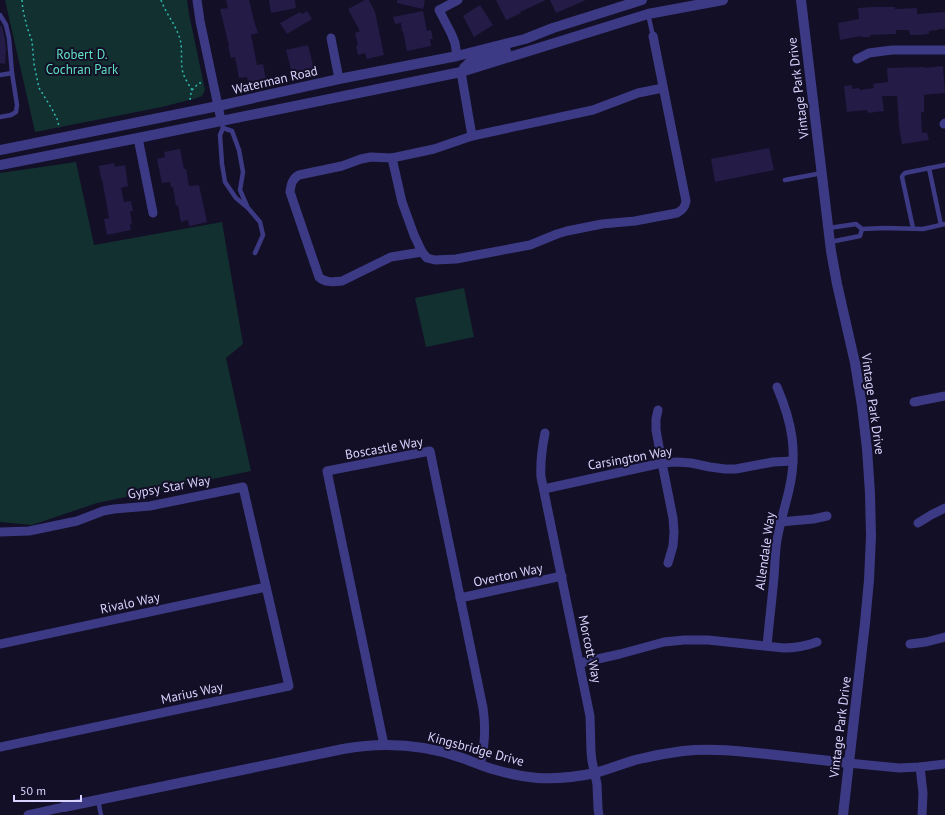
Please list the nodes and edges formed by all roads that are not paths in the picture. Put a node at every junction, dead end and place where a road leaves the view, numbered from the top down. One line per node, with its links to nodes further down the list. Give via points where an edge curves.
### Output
1 (197, 0): 19 (street)
2 (458, 0): 12 (street, via 439,10 455,43)
3 (642, 0): 8 (street, Waterman Road)
4 (723, 0): 6 (street, Waterman Road)
5 (801, 0): 29 (street, Vintage Park Drive)
6 (648, 14): 9 (lane); 14 (street, Waterman Road)
7 (0, 15): 15 (lane, via 9,38)
8 (553, 28): 12 (street, Waterman Road, via 525,39); 14 (street, Waterman Road, via 543,39 470,62)
9 (653, 36): 18 (street)
10 (331, 38): 17 (street)
11 (945, 50): 13 (street, via 893,50 869,53)
12 (457, 56): 17 (street, Waterman Road)
13 (857, 59)
14 (461, 72): 21 (street, Waterman Road); 22 (street)
15 (12, 73): 16 (lane); 20 (lane, via 16,112)
16 (0, 75)
17 (339, 79): 19 (street, Waterman Road)
18 (663, 88): 22 (street, via 638,93 593,110); 38 (street, via 686,201 682,211 642,220 566,231 530,245 456,259 435,260 427,258)
19 (218, 106): 21 (street); 24 (street, Waterman Road)
20 (0, 117)
21 (222, 124): 23 (street, Waterman Road); 31 (lane, via 232,131 239,150 243,172 240,190); 31 (lane, via 220,135 225,182 236,198)
22 (472, 136): 25 (street, via 434,149)
23 (138, 138): 26 (street, Waterman Road); 32 (street)
24 (0, 150)
25 (392, 158): 38 (street, via 402,202); 38 (street, via 371,157 299,175 292,181 290,192 322,279 342,281 392,257)
26 (0, 165)
27 (945, 165): 28 (lane)
28 (929, 168): 33 (lane); 35 (lane, via 905,173 902,177)
29 (822, 173): 30 (lane); 34 (street, Vintage Park Drive)
30 (785, 180)
31 (248, 208): 39 (lane, via 260,222 263,235)
32 (153, 213)
33 (943, 224): 35 (lane)
34 (828, 228): 36 (lane, via 856,224); 37 (street, Vintage Park Drive)
35 (913, 228): 36 (lane)
36 (862, 229): 37 (lane, via 860,236)
37 (830, 242): 65 (street, Vintage Park Drive, via 862,406 870,493 869,580)
38 (422, 252)
39 (255, 253)
40 (777, 387): 45 (street, Allendale Way, via 790,421)
41 (945, 396): 42 (street)
42 (914, 402)
43 (658, 410): 46 (street, via 656,430)
44 (545, 433): 47 (street, Morcott Way, via 540,462)
45 (793, 461): 46 (street, Carsington Way, via 736,469 691,463); 50 (street, Allendale Way, via 789,490)
46 (662, 463): 47 (street, Carsington Way); 53 (street, via 674,532)
47 (544, 489): 54 (street, Morcott Way)
48 (945, 508): 51 (street)
49 (827, 516): 50 (street)
50 (780, 522): 61 (street, Allendale Way)
51 (918, 523)
52 (0, 532): 55 (street, Gypsy Star Way, via 29,531 77,521 109,510 150,506 243,487)
53 (668, 563)
54 (562, 576): 56 (street, Overton Way); 62 (street, Morcott Way)
55 (266, 587): 59 (street, Rivalo Way); 64 (street, Marius Way, via 289,686)
56 (460, 598): 63 (street, Boscastle Way, via 430,451 327,471); 67 (street, Boscastle Way, via 485,719 486,735)
57 (945, 637): 60 (street)
58 (817, 642): 61 (street, via 794,648)
59 (0, 644)
60 (910, 644)
61 (767, 646): 62 (street, via 684,640 664,642)
62 (580, 663): 69 (street, Morcott Way, via 590,716 591,752)
63 (384, 745): 67 (street, Kingsbridge Drive, via 438,750); 70 (street, Kingsbridge Drive, via 336,751)
64 (0, 746)
65 (848, 764): 68 (street); 69 (street, Kingsbridge Drive, via 735,750 710,750 661,754); 75 (street, Vintage Park Drive)
66 (945, 764): 68 (street)
67 (480, 765): 69 (street, Kingsbridge Drive, via 537,778)
68 (920, 767): 76 (street)
69 (595, 773): 74 (street, Morcott Way)
70 (98, 800): 71 (street, Kingsbridge Drive); 73 (lane)
71 (65, 811): 72 (street, Kingsbridge Drive)
72 (28, 815)
73 (102, 815)
74 (599, 815)
75 (843, 815)
76 (922, 815)

